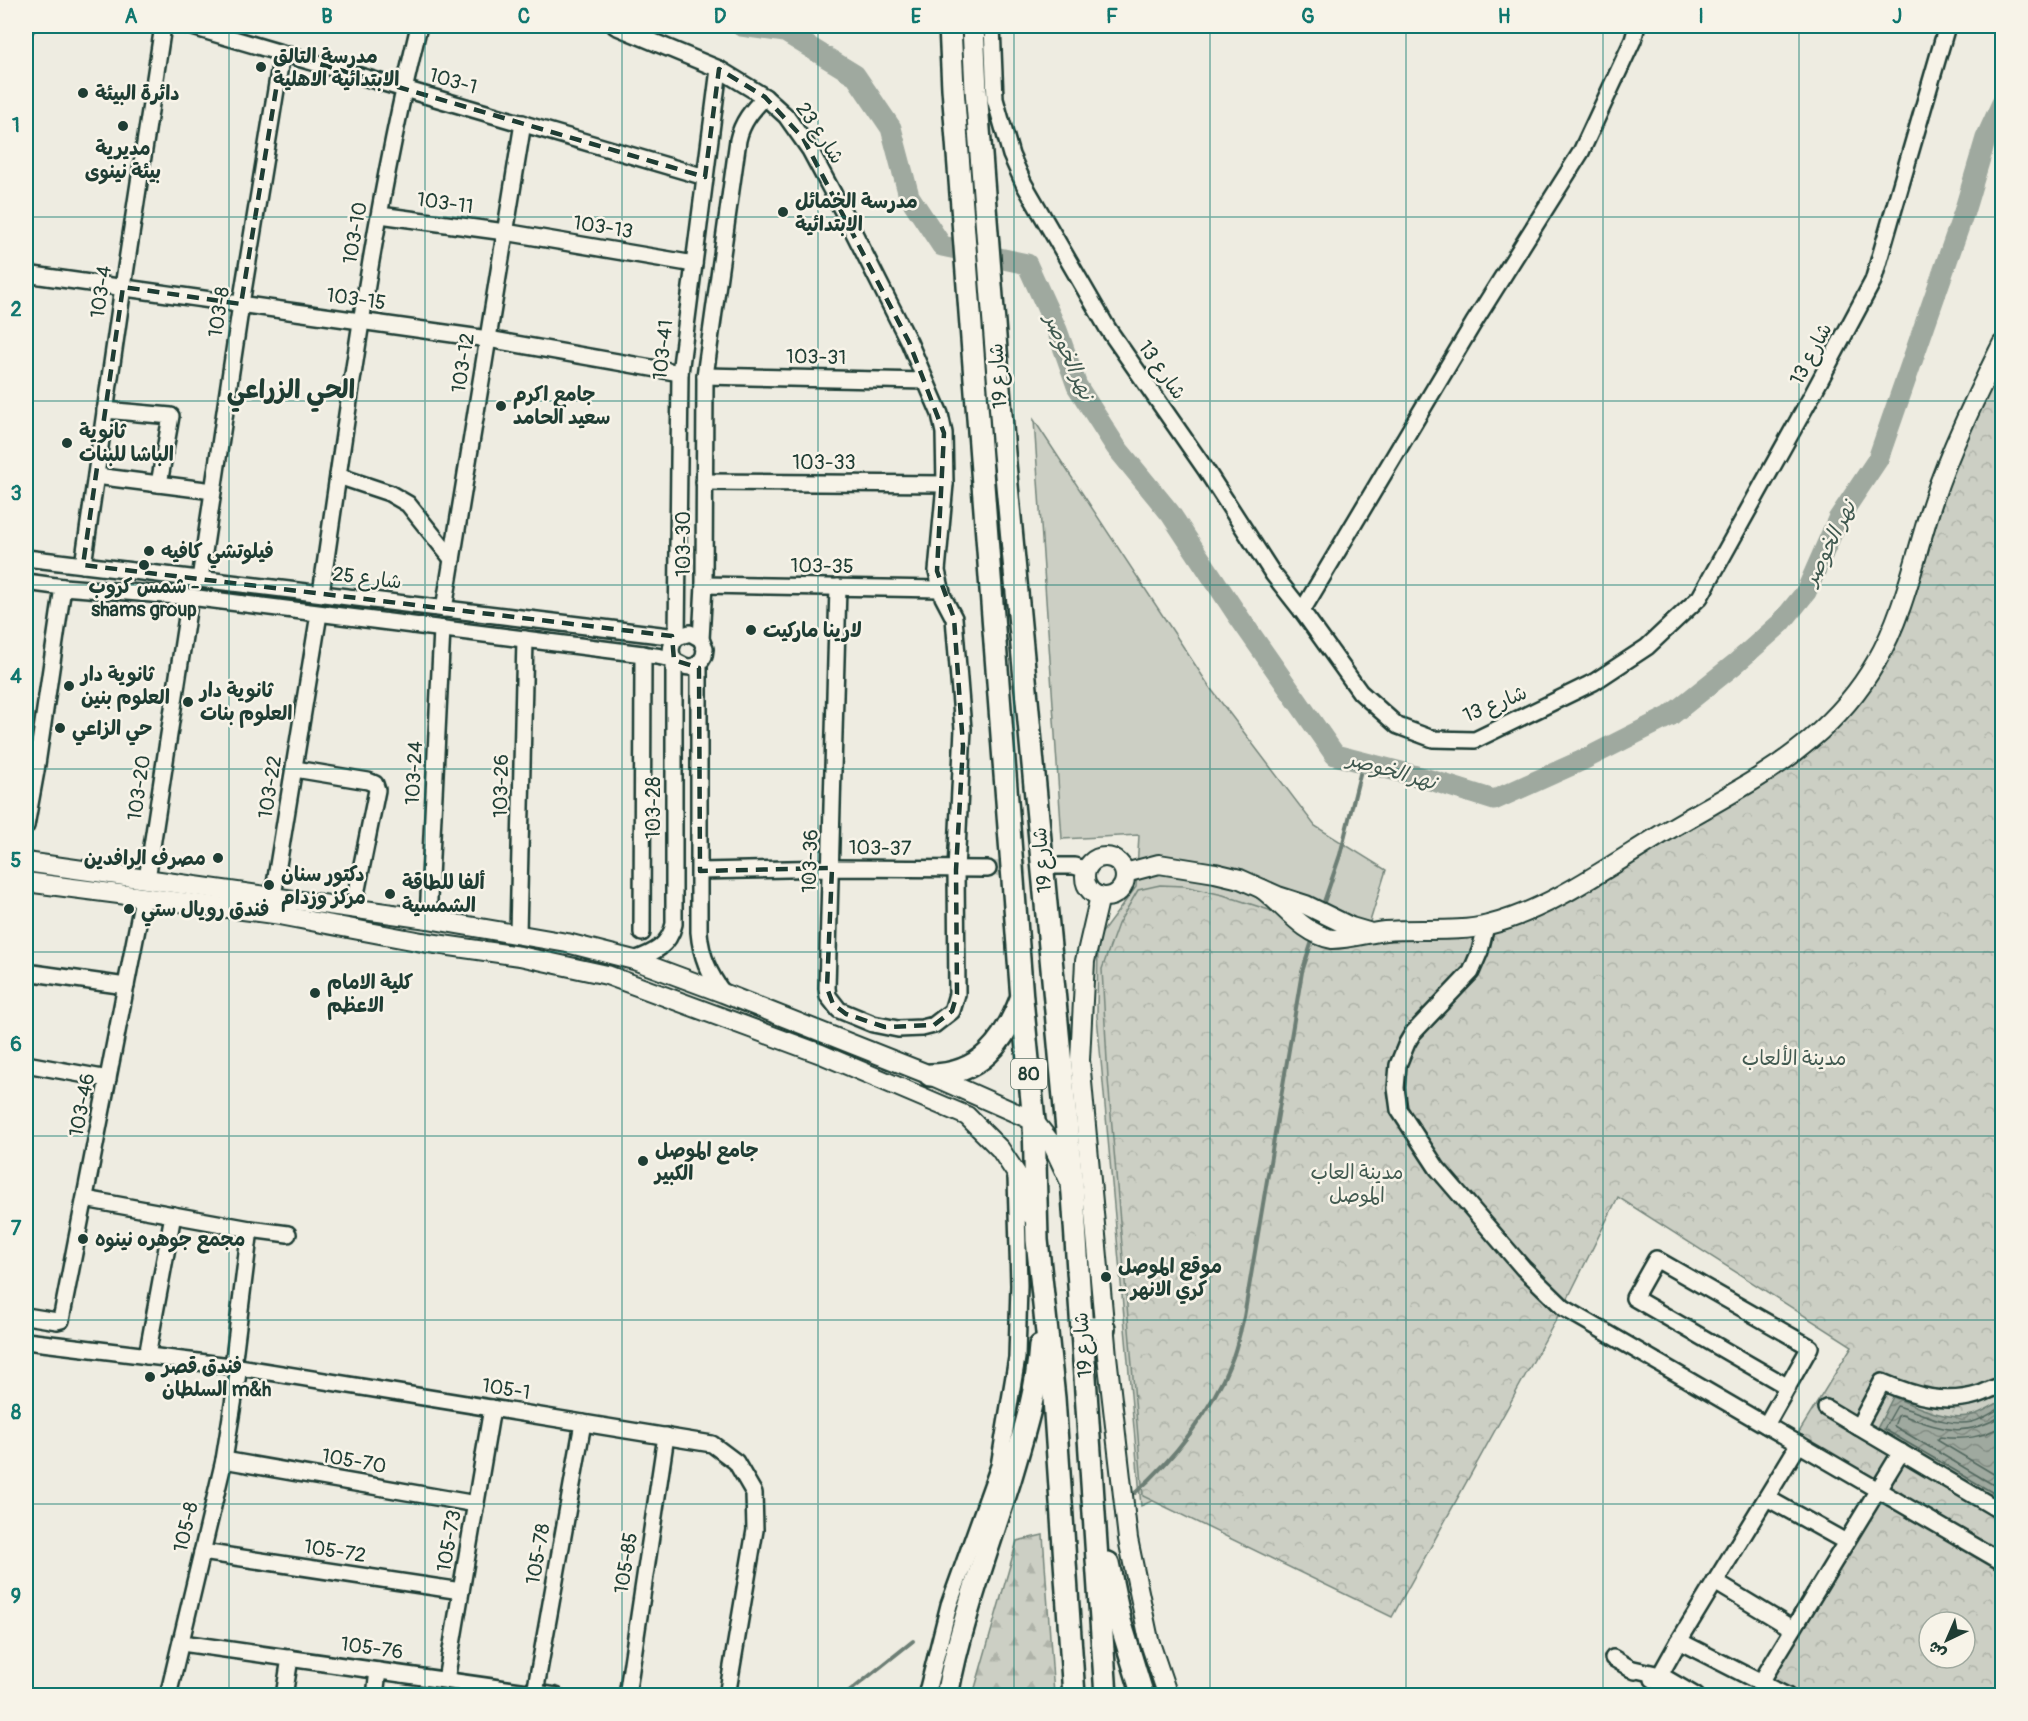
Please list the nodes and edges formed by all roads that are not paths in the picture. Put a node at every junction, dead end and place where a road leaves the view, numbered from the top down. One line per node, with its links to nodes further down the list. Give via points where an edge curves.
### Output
1 (163, 26): 24 (street, 103-4)
2 (189, 26): 11 (street, 103-1)
3 (418, 26): 14 (street, 103-10)
4 (615, 26): 13 (street, شارع 23)
5 (950, 26): 86 (highway, شارع 19 / 80)
6 (973, 26): 12 (highway, شارع 19)
7 (985, 26): 12 (highway)
8 (992, 26): 51 (street, شارع 13, via 995,99 1024,184 1126,356)
9 (1637, 26): 51 (street, via 1581,152)
10 (1947, 26): 51 (street, شارع 13, via 1873,281 1700,597 1647,647 1594,682 1475,740 1433,740 1398,726 1360,692)
11 (282, 53): 14 (street, 103-1); 25 (street, 103-8)
12 (975, 64): 94 (highway, شارع 19 / 80, via 1004,453)
13 (719, 69): 15 (street, شارع 23); 17 (street, 103-41)
14 (403, 88): 16 (street, 103-1); 18 (street, 103-10)
15 (765, 97): 20 (street, 103-30, via 740,130); 31 (street, شارع 23, via 786,116 810,150 899,322)
16 (523, 123): 17 (street, 103-1); 21 (street, 103-12)
17 (705, 177): 19 (street, 103-41)
18 (380, 216): 21 (street, 103-11); 26 (street, 103-10)
19 (700, 218): 20 (street); 22 (street, 103-41)
20 (726, 222): 30 (street, 103-30)
21 (506, 232): 22 (street, 103-13); 27 (street, 103-12)
22 (694, 264): 29 (street, 103-41)
23 (26, 274): 24 (street, 103-15)
24 (123, 287): 25 (street, 103-15); 32 (street, 103-4)
25 (241, 304): 26 (street, 103-15); 38 (street, 103-8)
26 (361, 321): 27 (street, 103-15); 34 (street, 103-10)
27 (488, 339): 29 (street, 103-15); 40 (street, 103-12)
28 (2002, 344): 78 (main road, via 1945,469 1889,637 1847,704 1810,740 1762,774 1574,887)
29 (680, 373): 54 (street, 103-41)
30 (705, 376): 31 (street, 103-31); 35 (street, 103-30)
31 (925, 381): 37 (street, شارع 23, via 942,424)
32 (105, 410): 33 (street, 103-4); 36 (street, via 171,416)
33 (96, 476): 36 (street); 41 (street, 103-4)
34 (338, 476): 40 (street, via 389,493 408,504); 48 (street, 103-10)
35 (704, 482): 37 (street, 103-33); 44 (street, 103-30)
36 (159, 484): 38 (street)
37 (945, 484): 47 (street, شارع 23, via 937,571)
38 (213, 491): 42 (street, 103-8)
39 (26, 558): 41 (street, شارع 25)
40 (452, 559): 50 (street, 103-12)
41 (83, 565): 42 (street, شارع 25)
42 (201, 579): 48 (street, شارع 25)
43 (26, 582): 45 (street, شارع 25)
44 (704, 585): 46 (street, 103-35); 56 (street, 103-30)
45 (63, 587): 49 (street, شارع 25); 61 (street)
46 (838, 587): 47 (street, 103-35); 64 (street, 103-36)
47 (940, 589): 66 (street, via 954,618 963,729)
48 (321, 593): 50 (street, شارع 25)
49 (190, 597): 52 (street, شارع 25); 70 (street, 103-20)
50 (444, 609): 54 (street, شارع 25)
51 (1302, 611)
52 (319, 614): 53 (street, شارع 25); 60 (street, 103-22)
53 (442, 629): 55 (street, شارع 25); 77 (street, 103-24)
54 (677, 637): 56 (street, شارع 25, via 690,633); 58 (street, 103-28, via 671,647)
55 (525, 639): 57 (street, شارع 25); 79 (street, 103-26)
56 (701, 639): 59 (street, 103-30, via 705,652)
57 (643, 654): 58 (street, شارع 25); 80 (street, 103-28)
58 (674, 660): 59 (street, شارع 25, via 684,667); 82 (street, 103-28, via 674,924 659,949)
59 (699, 664): 68 (street, 103-30)
60 (295, 769): 73 (street, 103-22); 76 (street, via 375,784 377,790)
61 (26, 826)
62 (26, 862): 70 (main road)
63 (1053, 866): 67 (street)
64 (832, 868): 66 (street, 103-37); 66 (street, 103-36, via 827,988 833,1004 846,1014 898,1029 934,1025 952,1011 957,994); 68 (street, 103-37)
65 (988, 869): 66 (street, 103-37)
66 (956, 870)
67 (1087, 870): 69 (main road, via 1096,860 1109,858 1120,864); 74 (main road, via 1086,883)
68 (700, 871): 85 (street, 103-30, via 701,951)
69 (1125, 873): 72 (main road, via 1159,864 1240,879); 74 (main road, via 1125,882 1118,892)
70 (147, 879): 73 (main road)
71 (26, 882): 75 (main road)
72 (1262, 889): 81 (main road, via 1338,922); 81 (main road, via 1298,922 1325,938)
73 (273, 896): 76 (main road)
74 (1100, 896): 103 (main road, via 1085,961 1080,1060)
75 (143, 898): 84 (street, 103-46); 91 (main road, via 274,914 520,956 607,975 821,1054)
76 (352, 909): 77 (main road)
77 (428, 919): 79 (main road)
78 (1486, 926): 81 (main road); 112 (street, via 1471,972 1407,1043 1396,1077 1399,1110 1437,1168 1523,1268 1564,1308)
79 (518, 933): 82 (main road)
80 (642, 933)
81 (1375, 933)
82 (634, 960): 85 (main road)
83 (26, 972): 84 (street)
84 (126, 986): 89 (street, 103-46)
85 (723, 993): 88 (main road)
86 (1022, 999): 88 (highway, via 1008,1030 987,1054 960,1071); 92 (highway, شارع 19 / 80)
87 (26, 1064): 89 (street)
88 (930, 1075): 90 (main road)
89 (108, 1078): 95 (street, 103-46)
90 (980, 1095): 91 (main road); 92 (main road)
91 (967, 1116): 93 (main road, via 1000,1149)
92 (1034, 1121): 94 (main road, via 1052,1144); 99 (highway, شارع 19 / 80)
93 (1016, 1173): 99 (main road, via 1027,1196); 144 (street, via 1017,1358 999,1466 949,1605)
94 (1073, 1194): 102 (highway, شارع 19 / 80)
95 (85, 1199): 96 (street); 101 (street, 103-46, via 61,1320)
96 (173, 1215): 97 (street); 105 (street)
97 (250, 1229): 98 (street); 106 (street, 105-8)
98 (288, 1234)
99 (1037, 1240): 100 (highway, شارع 19 / 80)
100 (1041, 1289): 145 (highway, via 1039,1359 1029,1416); 146 (highway, شارع 19 / 80, via 1054,1398)
101 (26, 1316)
102 (1082, 1328): 103 (highway); 118 (highway, شارع 19 / 80)
103 (1104, 1328): 149 (main road, via 1128,1539 1149,1640)
104 (26, 1341): 105 (street, 105-1)
105 (147, 1356): 106 (street, 105-1)
106 (236, 1367): 109 (street, 105-1); 117 (street, 105-8)
107 (2002, 1386): 113 (street, via 1953,1400 1910,1394 1882,1382)
108 (1788, 1387): 108 (street, via 1810,1347 1656,1258 1634,1298); 112 (street)
109 (492, 1408): 111 (street, 105-1); 121 (street, 105-73)
110 (1826, 1408): 113 (street)
111 (583, 1424): 114 (street, 105-1); 137 (street, 105-78)
112 (1766, 1425): 115 (street)
113 (1858, 1427): 116 (street)
114 (666, 1436): 142 (street, 105-85); 143 (street, 105-1, via 712,1444 736,1462 754,1492 754,1530)
115 (1799, 1444): 119 (street); 120 (street)
116 (1900, 1452): 119 (street); 122 (street)
117 (224, 1460): 121 (street, 105-70); 124 (street, 105-8)
118 (1092, 1473): 147 (highway, شارع 19 / 80); 148 (highway, via 1120,1621)
119 (1878, 1490): 123 (street); 125 (street)
120 (1767, 1498): 123 (street); 126 (street)
121 (476, 1504): 127 (street, 105-73)
122 (2002, 1512)
123 (1846, 1542): 128 (street)
124 (202, 1552): 127 (street, 105-72); 130 (street, 105-8)
125 (2002, 1562)
126 (1715, 1582): 128 (street); 129 (street)
127 (461, 1591): 135 (street, 105-73)
128 (1793, 1629): 136 (street)
129 (1679, 1641): 134 (street); 136 (street)
130 (182, 1643): 131 (street, 105-76); 138 (street, 105-8)
131 (290, 1658): 133 (street, 105-76); 139 (street)
132 (1613, 1658): 134 (street)
133 (378, 1671): 135 (street, 105-76); 140 (street)
134 (1658, 1679): 150 (street); 151 (street)
135 (446, 1680): 137 (street, 105-76)
136 (1761, 1682): 152 (street)
137 (535, 1693): 141 (street, 105-76)
138 (168, 1695)
139 (284, 1695)
140 (375, 1695)
141 (556, 1695)
142 (627, 1695)
143 (727, 1695)
144 (927, 1695)
145 (947, 1695)
146 (1074, 1695)
147 (1106, 1695)
148 (1143, 1695)
149 (1168, 1695)
150 (1677, 1695)
151 (1696, 1695)
152 (1787, 1695)

